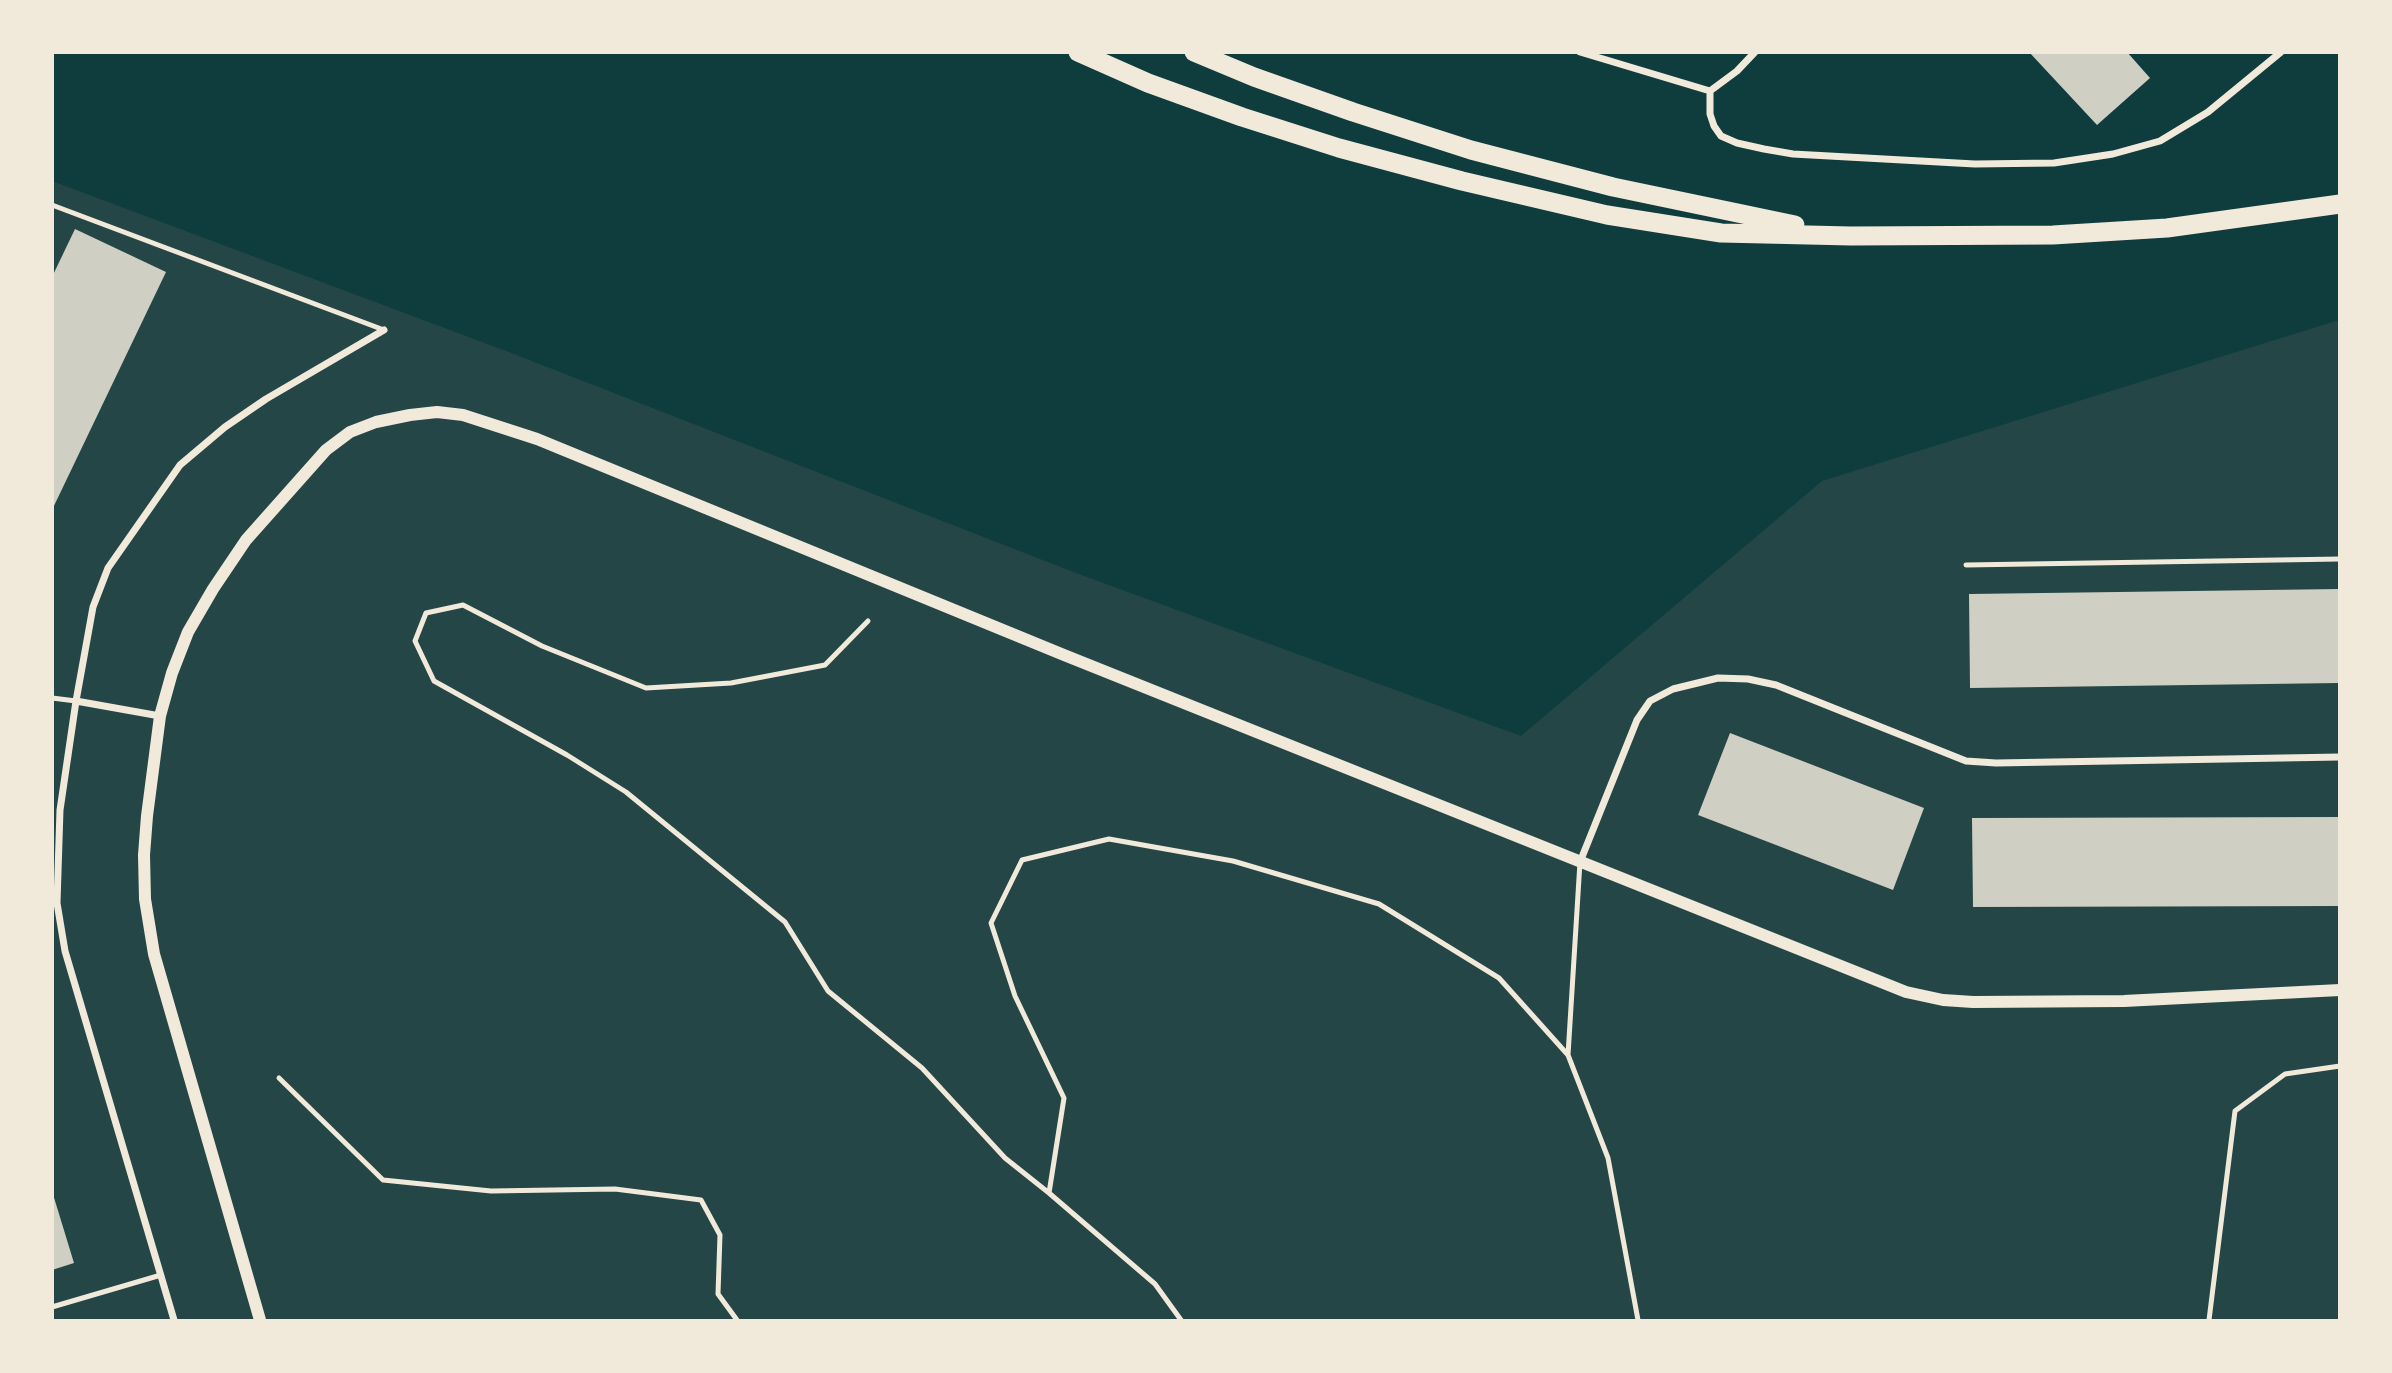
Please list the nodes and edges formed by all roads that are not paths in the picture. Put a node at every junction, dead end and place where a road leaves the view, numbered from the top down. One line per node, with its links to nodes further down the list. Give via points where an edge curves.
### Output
1 (1078, 52): 9 (highway, via 1242,117 1462,181 1607,215 1721,233)
2 (1194, 52): 9 (highway, via 1471,150 1613,187)
3 (1580, 52): 6 (street)
4 (1755, 52): 6 (street)
5 (2281, 52): 6 (street, via 2208,112 2160,141 2054,163 1975,164 1793,155 1764,149 1721,136 1710,114)
6 (1710, 91)
7 (2340, 204): 9 (highway, via 2167,228 2053,235)
8 (53, 206): 10 (lane)
9 (1851, 236)
10 (384, 330): 15 (street, via 266,399 180,465 108,568 93,607)
11 (2340, 559): 12 (lane)
12 (1966, 565)
13 (868, 621): 23 (lane, via 825,665 731,683 646,688 542,646 463,606 426,613 415,641 434,681 626,792 785,922 828,991 922,1068 1005,1158)
14 (52, 698): 15 (lane)
15 (76, 701): 16 (street); 24 (street, via 60,810 57,903 65,951)
16 (160, 716): 18 (street, via 188,632 212,589 246,540 326,450 350,432 376,422 437,412 463,415 537,439); 27 (street, via 146,816 145,899 158,967)
17 (2340, 757): 18 (street, via 1966,761 1776,685 1718,678 1673,689 1650,701 1637,719)
18 (1580, 862): 19 (street, via 1870,980 1943,1000 2124,1000); 20 (lane)
19 (2340, 990)
20 (1568, 1055): 23 (lane, via 1499,978 1379,904 1233,861 1109,839 1022,860 991,923 1015,996 1064,1098); 30 (lane, via 1608,1158)
21 (2340, 1066): 31 (lane, via 2285,1074 2235,1111)
22 (279, 1078): 28 (lane, via 383,1180 491,1191 615,1189 701,1200 720,1235 718,1294)
23 (1049, 1193): 29 (lane, via 1155,1284)
24 (161, 1275): 25 (lane); 26 (street)
25 (52, 1307)
26 (174, 1321)
27 (260, 1321)
28 (737, 1321)
29 (1181, 1321)
30 (1638, 1321)
31 (2209, 1321)

